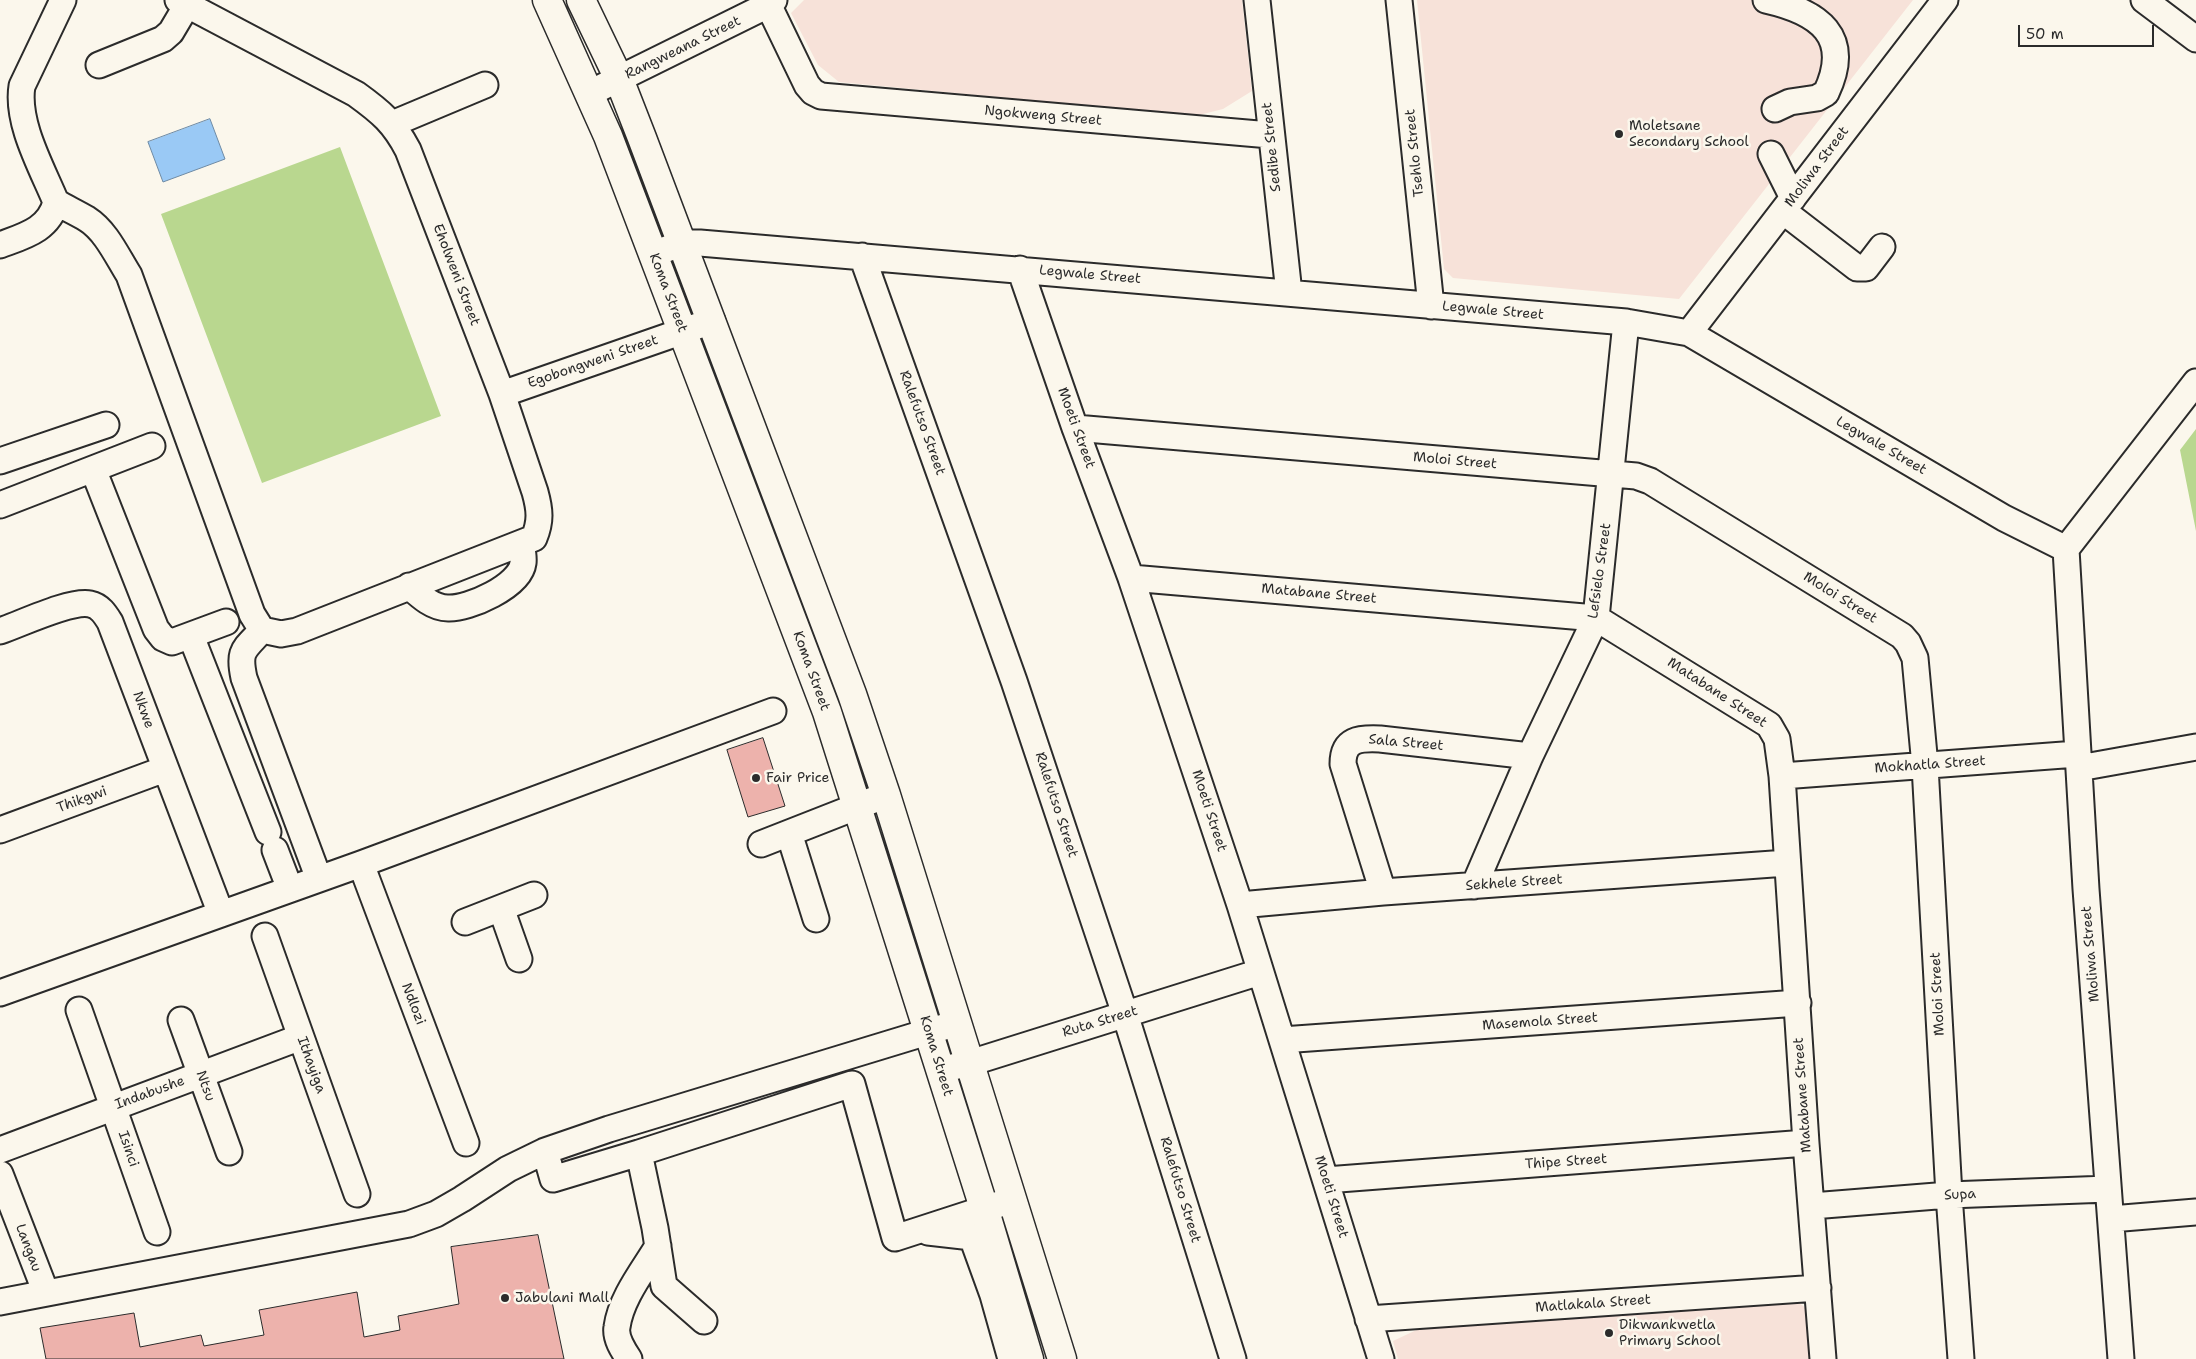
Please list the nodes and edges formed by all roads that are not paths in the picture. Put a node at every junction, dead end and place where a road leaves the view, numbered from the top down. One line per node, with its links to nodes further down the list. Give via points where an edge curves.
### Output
1 (63, 0): 20 (street, via 25,79 21,95 23,121)
2 (547, 0): 15 (main road, Koma Street)
3 (581, 0): 13 (main road)
4 (1257, 0): 18 (street, Sedibe Street)
5 (1399, 0): 29 (street, Tsehlo Street)
6 (1766, 0): 16 (street, via 1807,14 1828,30 1835,43 1836,67 1826,93)
7 (1946, 0): 21 (street, Moliwa Street)
8 (2144, 0): 11 (street)
9 (182, 2): 12 (street, via 171,32 162,40); 17 (street, Eholweni Street, via 356,94)
10 (769, 2): 13 (street, Rangweana Street); 18 (street, Ngokweng Street, via 807,85 816,94 835,99)
11 (2194, 34)
12 (99, 65)
13 (619, 79): 15 (street, Rangweana Street); 22 (main road)
14 (485, 85): 17 (street)
15 (590, 94): 25 (main road, Koma Street)
16 (1774, 108)
17 (392, 124): 35 (street, Eholweni Street, via 408,150)
18 (1270, 135): 28 (street, Sedibe Street)
19 (1771, 154): 21 (street)
20 (56, 202): 23 (street, via 53,213 39,230); 49 (street, via 98,229 129,275 252,614)
21 (1788, 205): 24 (street, via 1857,268 1866,268); 33 (street, Moliwa Street)
22 (683, 243): 25 (street, Legwale Street); 26 (street, Legwale Street); 30 (main road)
23 (0, 246)
24 (1882, 247)
25 (653, 254): 32 (main road, Koma Street)
26 (862, 256): 27 (street, Legwale Street); 82 (street, Ralefutso Street, via 1014,681)
27 (1020, 269): 28 (street, Legwale Street); 37 (street, Moeti Street)
28 (1288, 293): 29 (street, Legwale Street)
29 (1431, 306): 31 (street, Legwale Street)
30 (712, 321): 32 (street, Egobongweni Street); 59 (main road, via 830,631)
31 (1626, 322): 33 (street, Legwale Street); 41 (street, Lefsielo Street)
32 (682, 331): 35 (street, Egobongweni Street); 60 (main road, Koma Street, via 826,712)
33 (1689, 333): 44 (street, Legwale Street, via 2004,518)
34 (2196, 382): 44 (street)
35 (502, 394): 43 (street, Eholweni Street, via 540,509 540,524 534,538)
36 (106, 425): 39 (street)
37 (1075, 428): 41 (street, Moloi Street); 45 (street, Moeti Street)
38 (152, 446): 40 (street)
39 (0, 461)
40 (93, 469): 42 (street); 51 (street, via 156,629 163,638 172,642)
41 (1612, 474): 47 (street, Lefsielo Street); 56 (street, Moloi Street, via 1650,481 1902,636 1915,658)
42 (0, 505)
43 (522, 544): 46 (street, Eholweni Street); 46 (street, via 524,563 517,577 501,590 468,605 448,608 424,600)
44 (2066, 550): 55 (street, Moliwa Street)
45 (1131, 578): 47 (street, Matabane Street); 71 (street, Moeti Street)
46 (409, 586): 49 (street, Eholweni Street, via 297,631 281,634)
47 (1596, 618): 54 (street, Lefsielo Street); 58 (street, Matabane Street, via 1765,722 1776,740)
48 (226, 622): 51 (street)
49 (262, 630): 66 (street, via 244,650 241,665)
50 (0, 631): 57 (street, Nkwe, via 75,604 91,604 103,610)
51 (191, 636): 68 (street)
52 (773, 711): 65 (street)
53 (2196, 747): 55 (street, Mokhatla Street)
54 (1530, 756): 67 (street, Lefsielo Street); 69 (street, Sala Street, via 1380,739 1359,739 1350,744 1344,752 1343,764)
55 (2078, 761): 56 (street, Mokhatla Street); 100 (street, Moliwa Street)
56 (1924, 766): 58 (street, Mokhatla Street); 102 (street, Moloi Street)
57 (165, 769): 61 (street, Thikgwi); 73 (street, Nkwe)
58 (1782, 776): 64 (street, Matabane Street)
59 (886, 795): 60 (street); 84 (main road)
60 (858, 807): 62 (street); 85 (main road, Koma Street)
61 (0, 830)
62 (789, 833): 63 (street); 74 (street)
63 (761, 844)
64 (1788, 863): 67 (street, Sekhele Street); 80 (street, Matabane Street)
65 (361, 864): 66 (street); 92 (street, Ndlozi)
66 (319, 879): 68 (street)
67 (1474, 886): 69 (street, Sekhele Street)
68 (290, 889): 73 (street)
69 (1383, 892): 71 (street, Sekhele Street)
70 (534, 895): 72 (street)
71 (1240, 905): 78 (street, Moeti Street)
72 (501, 908): 75 (street); 77 (street)
73 (221, 914): 79 (street)
74 (816, 919)
75 (465, 922)
76 (265, 936): 86 (street, Ithayiga)
77 (519, 958)
78 (1260, 972): 82 (street, Ruta Street); 87 (street, Moeti Street)
79 (0, 993)
80 (1798, 1003): 87 (street, Masemola Street); 93 (street, Matabane Street)
81 (79, 1010): 91 (street, Isinci)
82 (1125, 1014): 88 (street, Ruta Street); 120 (street, Ralefutso Street)
83 (181, 1020): 90 (street, Ntsu)
84 (957, 1023): 85 (street); 88 (main road)
85 (928, 1032): 89 (main road, Koma Street); 95 (street)
86 (301, 1037): 90 (street, Indabushe); 101 (street, Ithayiga)
87 (1282, 1040): 99 (street, Moeti Street)
88 (970, 1063): 89 (street, Ruta Street); 103 (main road)
89 (940, 1070): 105 (main road, Koma Street)
90 (201, 1074): 91 (street, Indabushe); 96 (street, Ntsu)
91 (114, 1107): 94 (street, Indabushe); 109 (street, Isinci)
92 (466, 1143)
93 (1806, 1143): 99 (street, Thipe Street); 104 (street, Matabane Street)
94 (0, 1150)
95 (545, 1151): 97 (street, via 553,1179); 112 (street, via 508,1169 436,1214 409,1224)
96 (229, 1152)
97 (639, 1152): 108 (street, via 852,1084 895,1238); 110 (street)
98 (0, 1174): 112 (street, Langau)
99 (1326, 1180): 114 (street, Moeti Street)
100 (2108, 1189): 102 (street, Supa); 107 (street, Moliwa Street)
101 (357, 1194)
102 (1950, 1195): 104 (street, Supa); 123 (street, Moloi Street)
103 (1012, 1200): 105 (street); 119 (main road)
104 (1812, 1206): 111 (street, Matabane Street)
105 (985, 1211): 108 (street); 118 (main road, Koma Street)
106 (2196, 1212): 107 (street)
107 (2111, 1218): 124 (street, Moliwa Street)
108 (917, 1231): 117 (street, via 972,1237)
109 (157, 1232)
110 (658, 1246): 115 (street, via 664,1286); 116 (street, via 624,1302 617,1327 620,1345)
111 (1818, 1288): 114 (street, Matlakala Street); 122 (street, Matabane Street)
112 (46, 1293): 113 (street)
113 (0, 1302)
114 (1368, 1319): 121 (street, Moeti Street)
115 (704, 1322)
116 (629, 1359)
117 (1012, 1359)
118 (1030, 1359)
119 (1062, 1359)
120 (1233, 1359)
121 (1381, 1359)
122 (1823, 1359)
123 (1961, 1359)
124 (2121, 1359)

